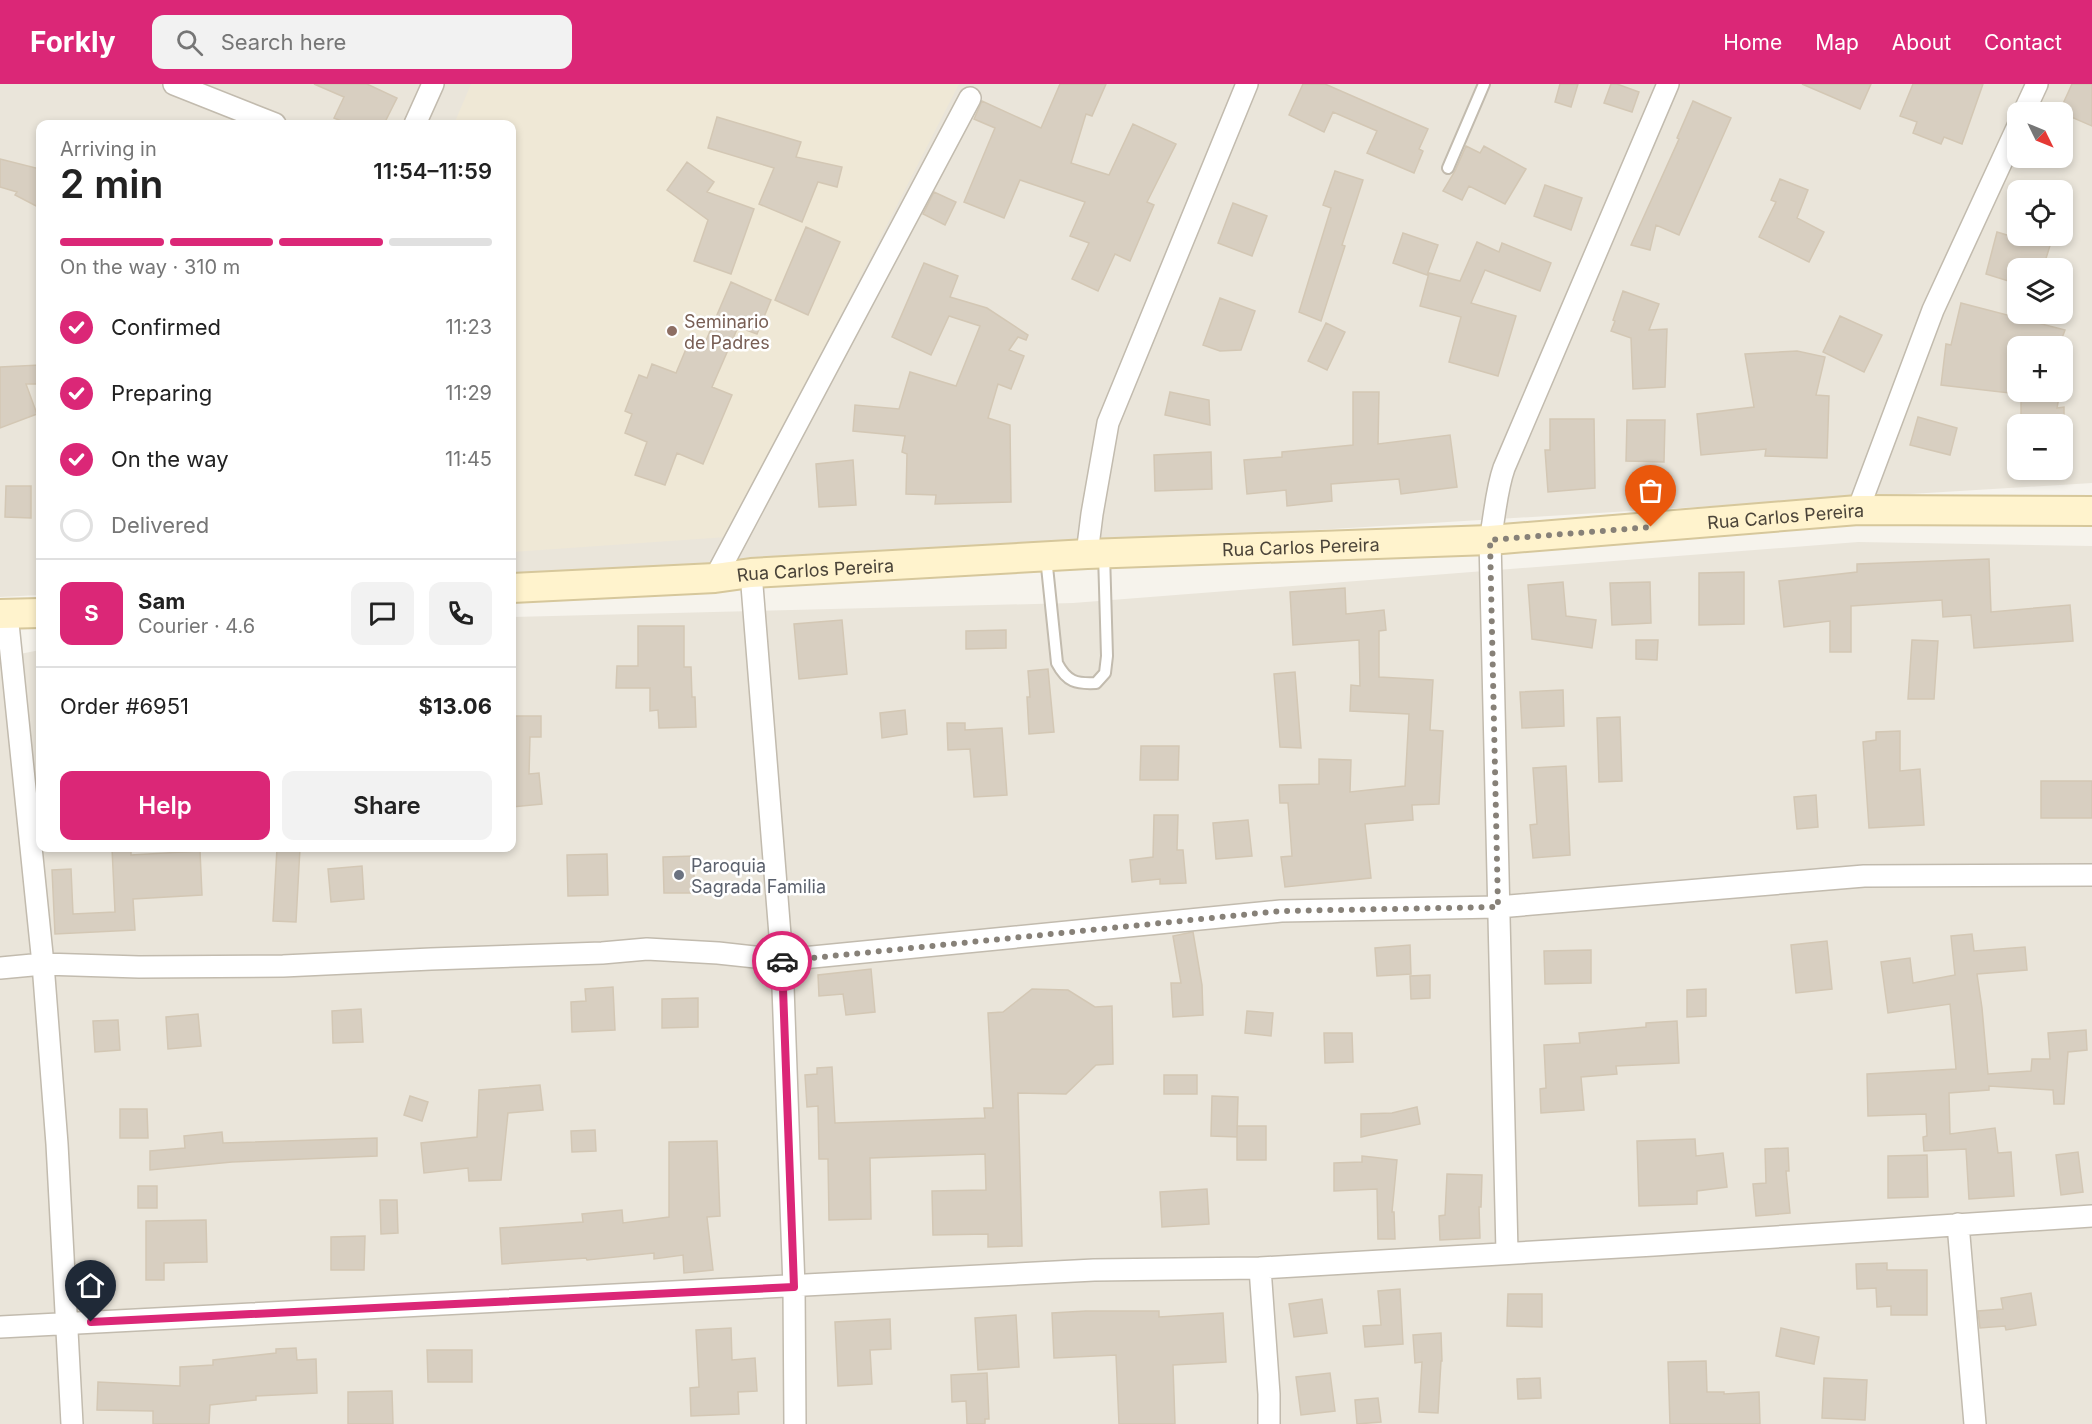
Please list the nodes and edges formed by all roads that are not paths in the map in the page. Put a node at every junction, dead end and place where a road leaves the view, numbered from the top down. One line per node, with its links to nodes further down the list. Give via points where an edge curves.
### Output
1 (174, 84): 9 (street)
2 (433, 84): 10 (street)
3 (1247, 84): 16 (street, via 1108,423 1092,514)
4 (1484, 84): 12 (lane)
5 (1668, 84): 15 (street, via 1504,468 1497,488)
6 (2037, 84): 8 (street)
7 (970, 98): 19 (street)
8 (2029, 102)
9 (265, 120)
10 (417, 120)
11 (2007, 150): 13 (street, via 1933,310)
12 (1448, 168)
13 (1858, 510): 14 (main road, Rua Carlos Pereira); 15 (main road, Rua Carlos Pereira)
14 (2092, 511)
15 (1490, 540): 16 (main road, Rua Carlos Pereira); 24 (street)
16 (1096, 554): 17 (main road, Rua Carlos Pereira); 17 (lane, via 1107,656 1105,674 1096,683 1079,684 1064,675 1057,663)
17 (1046, 556): 18 (main road, Rua Carlos Pereira)
18 (751, 573): 19 (main road, Rua Carlos Pereira); 25 (street)
19 (716, 578): 20 (main road, Rua Carlos Pereira)
20 (516, 588)
21 (36, 612): 22 (main road)
22 (3, 614): 26 (street)
23 (2092, 875): 24 (street, via 1864,876)
24 (1498, 907): 25 (street, via 1281,911); 30 (street)
25 (782, 960): 26 (street, via 718,952 647,950 283,966); 32 (street)
26 (43, 964): 27 (street); 33 (street)
27 (0, 968)
28 (2092, 1216): 29 (street)
29 (1958, 1224): 30 (street); 38 (street)
30 (1507, 1252): 31 (street)
31 (1260, 1268): 32 (street, via 1094,1270); 37 (street)
32 (794, 1287): 33 (street); 36 (street)
33 (67, 1323): 34 (street); 35 (street)
34 (0, 1327)
35 (72, 1424)
36 (795, 1424)
37 (1269, 1424)
38 (1975, 1424)

